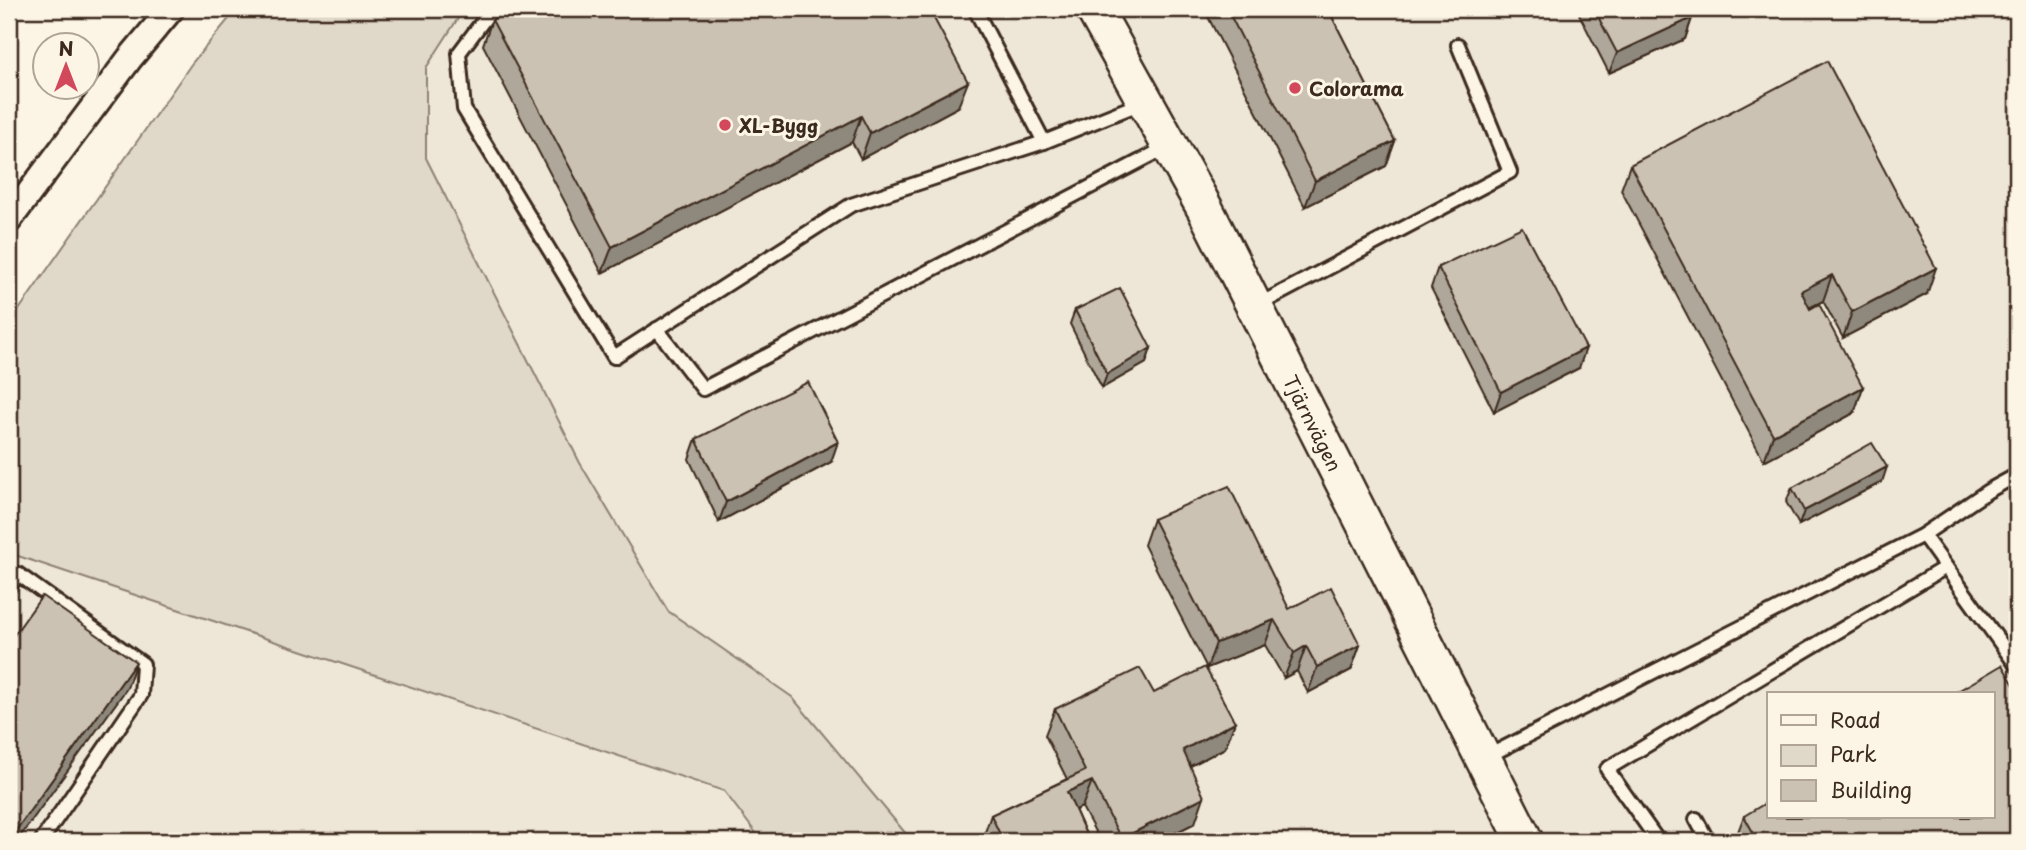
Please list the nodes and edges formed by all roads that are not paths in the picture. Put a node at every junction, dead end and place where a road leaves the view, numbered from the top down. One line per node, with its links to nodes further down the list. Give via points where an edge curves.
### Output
1 (172, 9): 9 (street)
2 (492, 9): 11 (lane, via 459,53 464,108 614,357)
3 (975, 9): 7 (lane)
4 (1094, 9): 6 (street, Tjärnvägen)
5 (1458, 45): 10 (lane, via 1510,172)
6 (1145, 101): 7 (lane); 8 (street, Tjärnvägen)
7 (1044, 142): 11 (lane, via 852,205)
8 (1170, 145): 10 (street, Tjärnvägen); 11 (lane, via 703,389)
9 (9, 220)
10 (1255, 307): 17 (street, Tjärnvägen)
11 (657, 329)
12 (2017, 475): 13 (lane)
13 (1923, 535): 14 (lane); 17 (lane)
14 (1946, 566): 16 (lane); 21 (lane, via 1606,769)
15 (9, 587): 19 (lane, via 18,574 143,664 141,695)
16 (2017, 666)
17 (1482, 759): 20 (street, Tjärnvägen)
18 (1696, 819): 22 (lane)
19 (41, 841)
20 (1525, 841)
21 (1658, 841)
22 (1708, 841)

